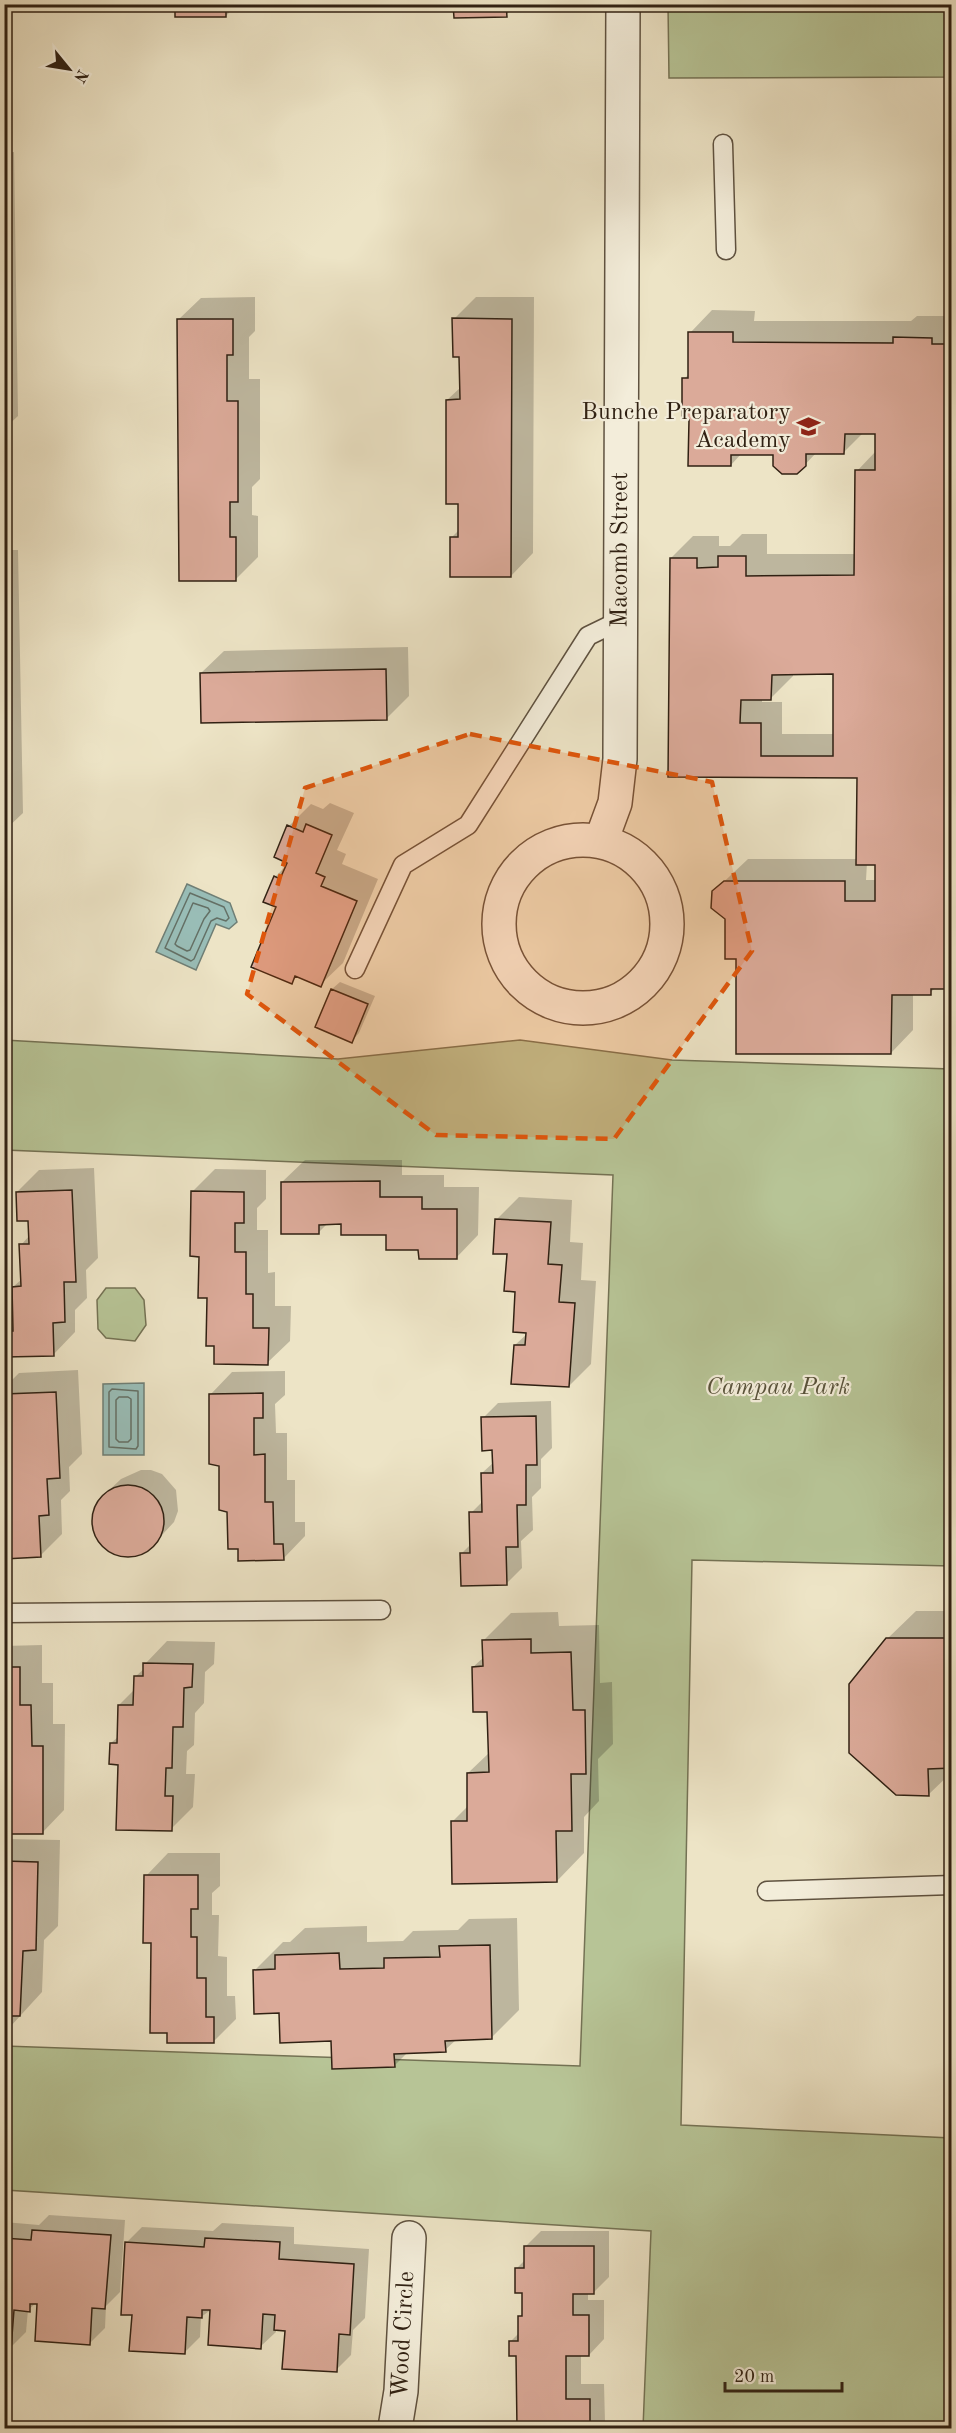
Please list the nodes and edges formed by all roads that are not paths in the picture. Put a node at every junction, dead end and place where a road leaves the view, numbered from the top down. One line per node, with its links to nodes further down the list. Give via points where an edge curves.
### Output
1 (623, 4): 4 (street, Macomb Street)
2 (723, 144): 3 (lane)
3 (726, 250)
4 (621, 620): 5 (street, Macomb Street, via 620,759 615,803); 6 (lane, via 588,636 468,825 403,865)
5 (601, 841): 5 (street, via 572,840 545,848 522,866 506,890 499,919 502,947 515,974 536,994 562,1006 591,1008 619,1000 652,972 666,940 667,914 660,888 646,867 625,850)
6 (355, 969)
7 (381, 1610): 8 (lane)
8 (4, 1613)
9 (951, 1885): 10 (lane)
10 (767, 1891)
11 (409, 2238): 12 (street, Wood Circle, via 401,2391)
12 (395, 2428)

